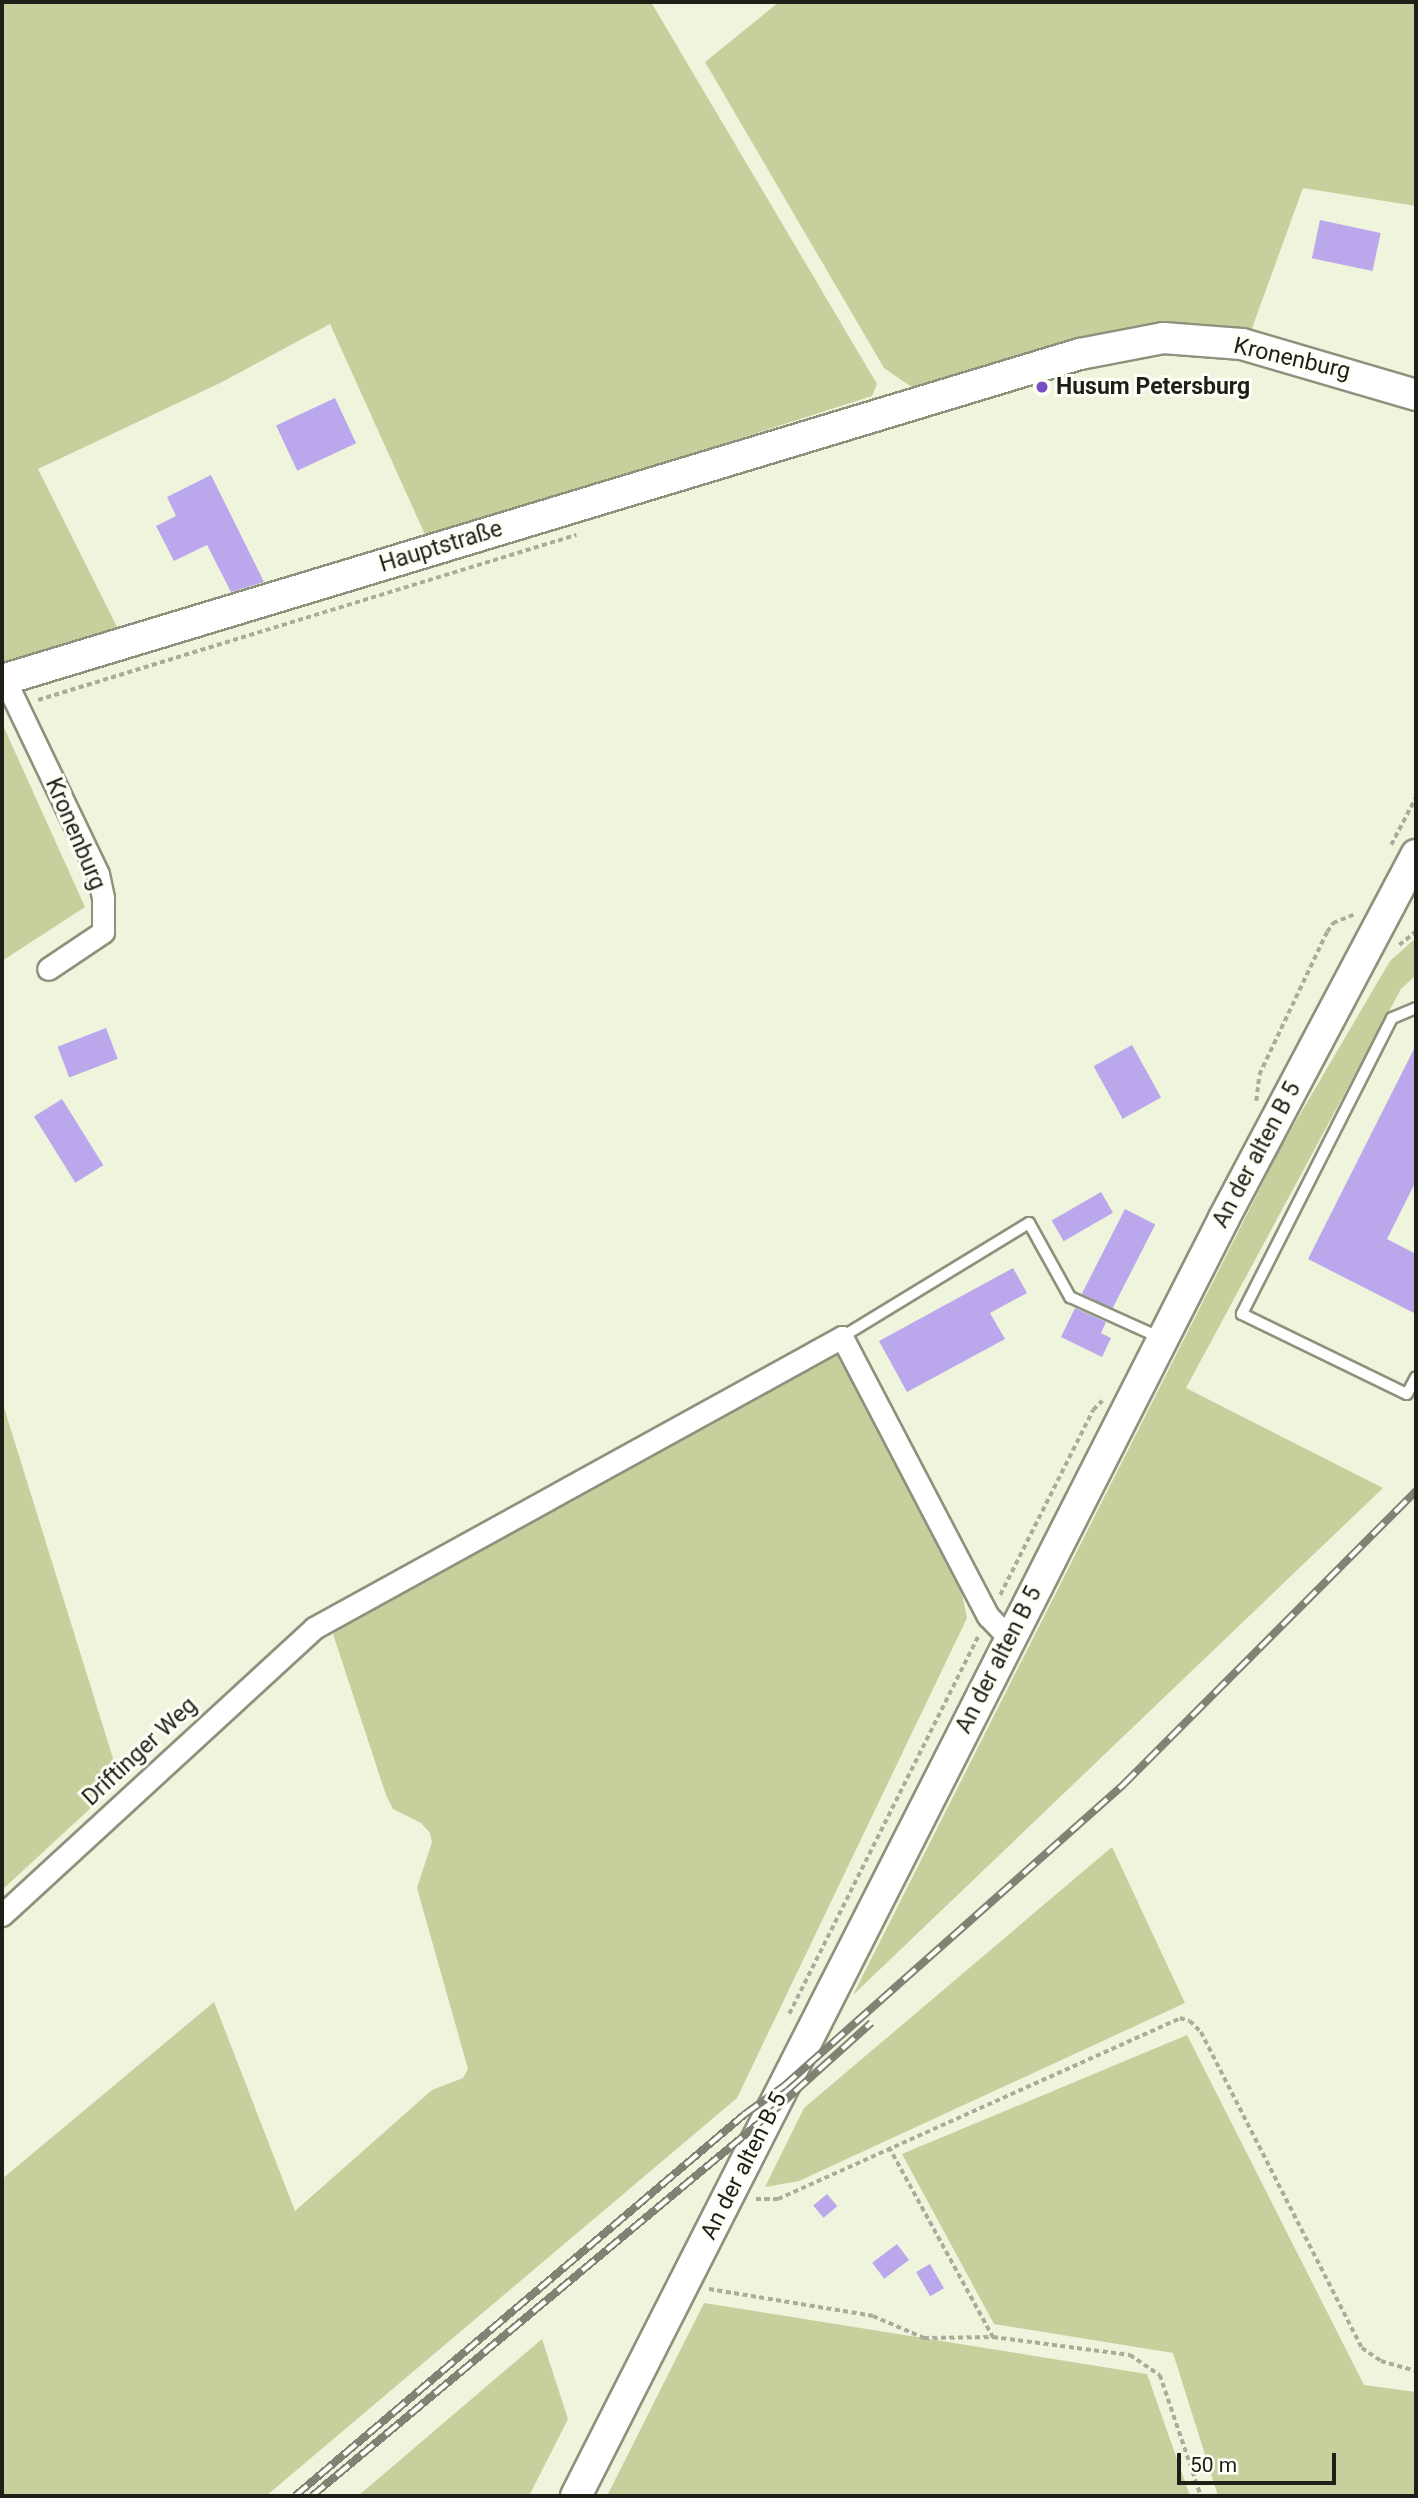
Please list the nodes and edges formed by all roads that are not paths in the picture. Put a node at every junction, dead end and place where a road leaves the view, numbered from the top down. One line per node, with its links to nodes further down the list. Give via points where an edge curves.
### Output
1 (1416, 395): 2 (main road, Kronenburg, via 1242,344 1163,338 1080,354)
2 (880, 414): 3 (main road, Hauptstraße)
3 (3, 680): 5 (street, Kronenburg, via 98,874 103,898 103,932)
4 (1412, 875): 8 (main road, An der alten B 5)
5 (48, 969)
6 (1416, 1008): 9 (lane, via 1392,1018 1242,1314 1407,1394)
7 (842, 1337): 8 (lane, via 1029,1223 1070,1297); 10 (street, via 988,1616); 11 (street, Driftinger Weg, via 314,1628)
8 (1162, 1339): 10 (main road, An der alten B 5)
9 (1416, 1377)
10 (1010, 1639): 12 (main road, An der alten B 5)
11 (2, 1915)
12 (576, 2496)

